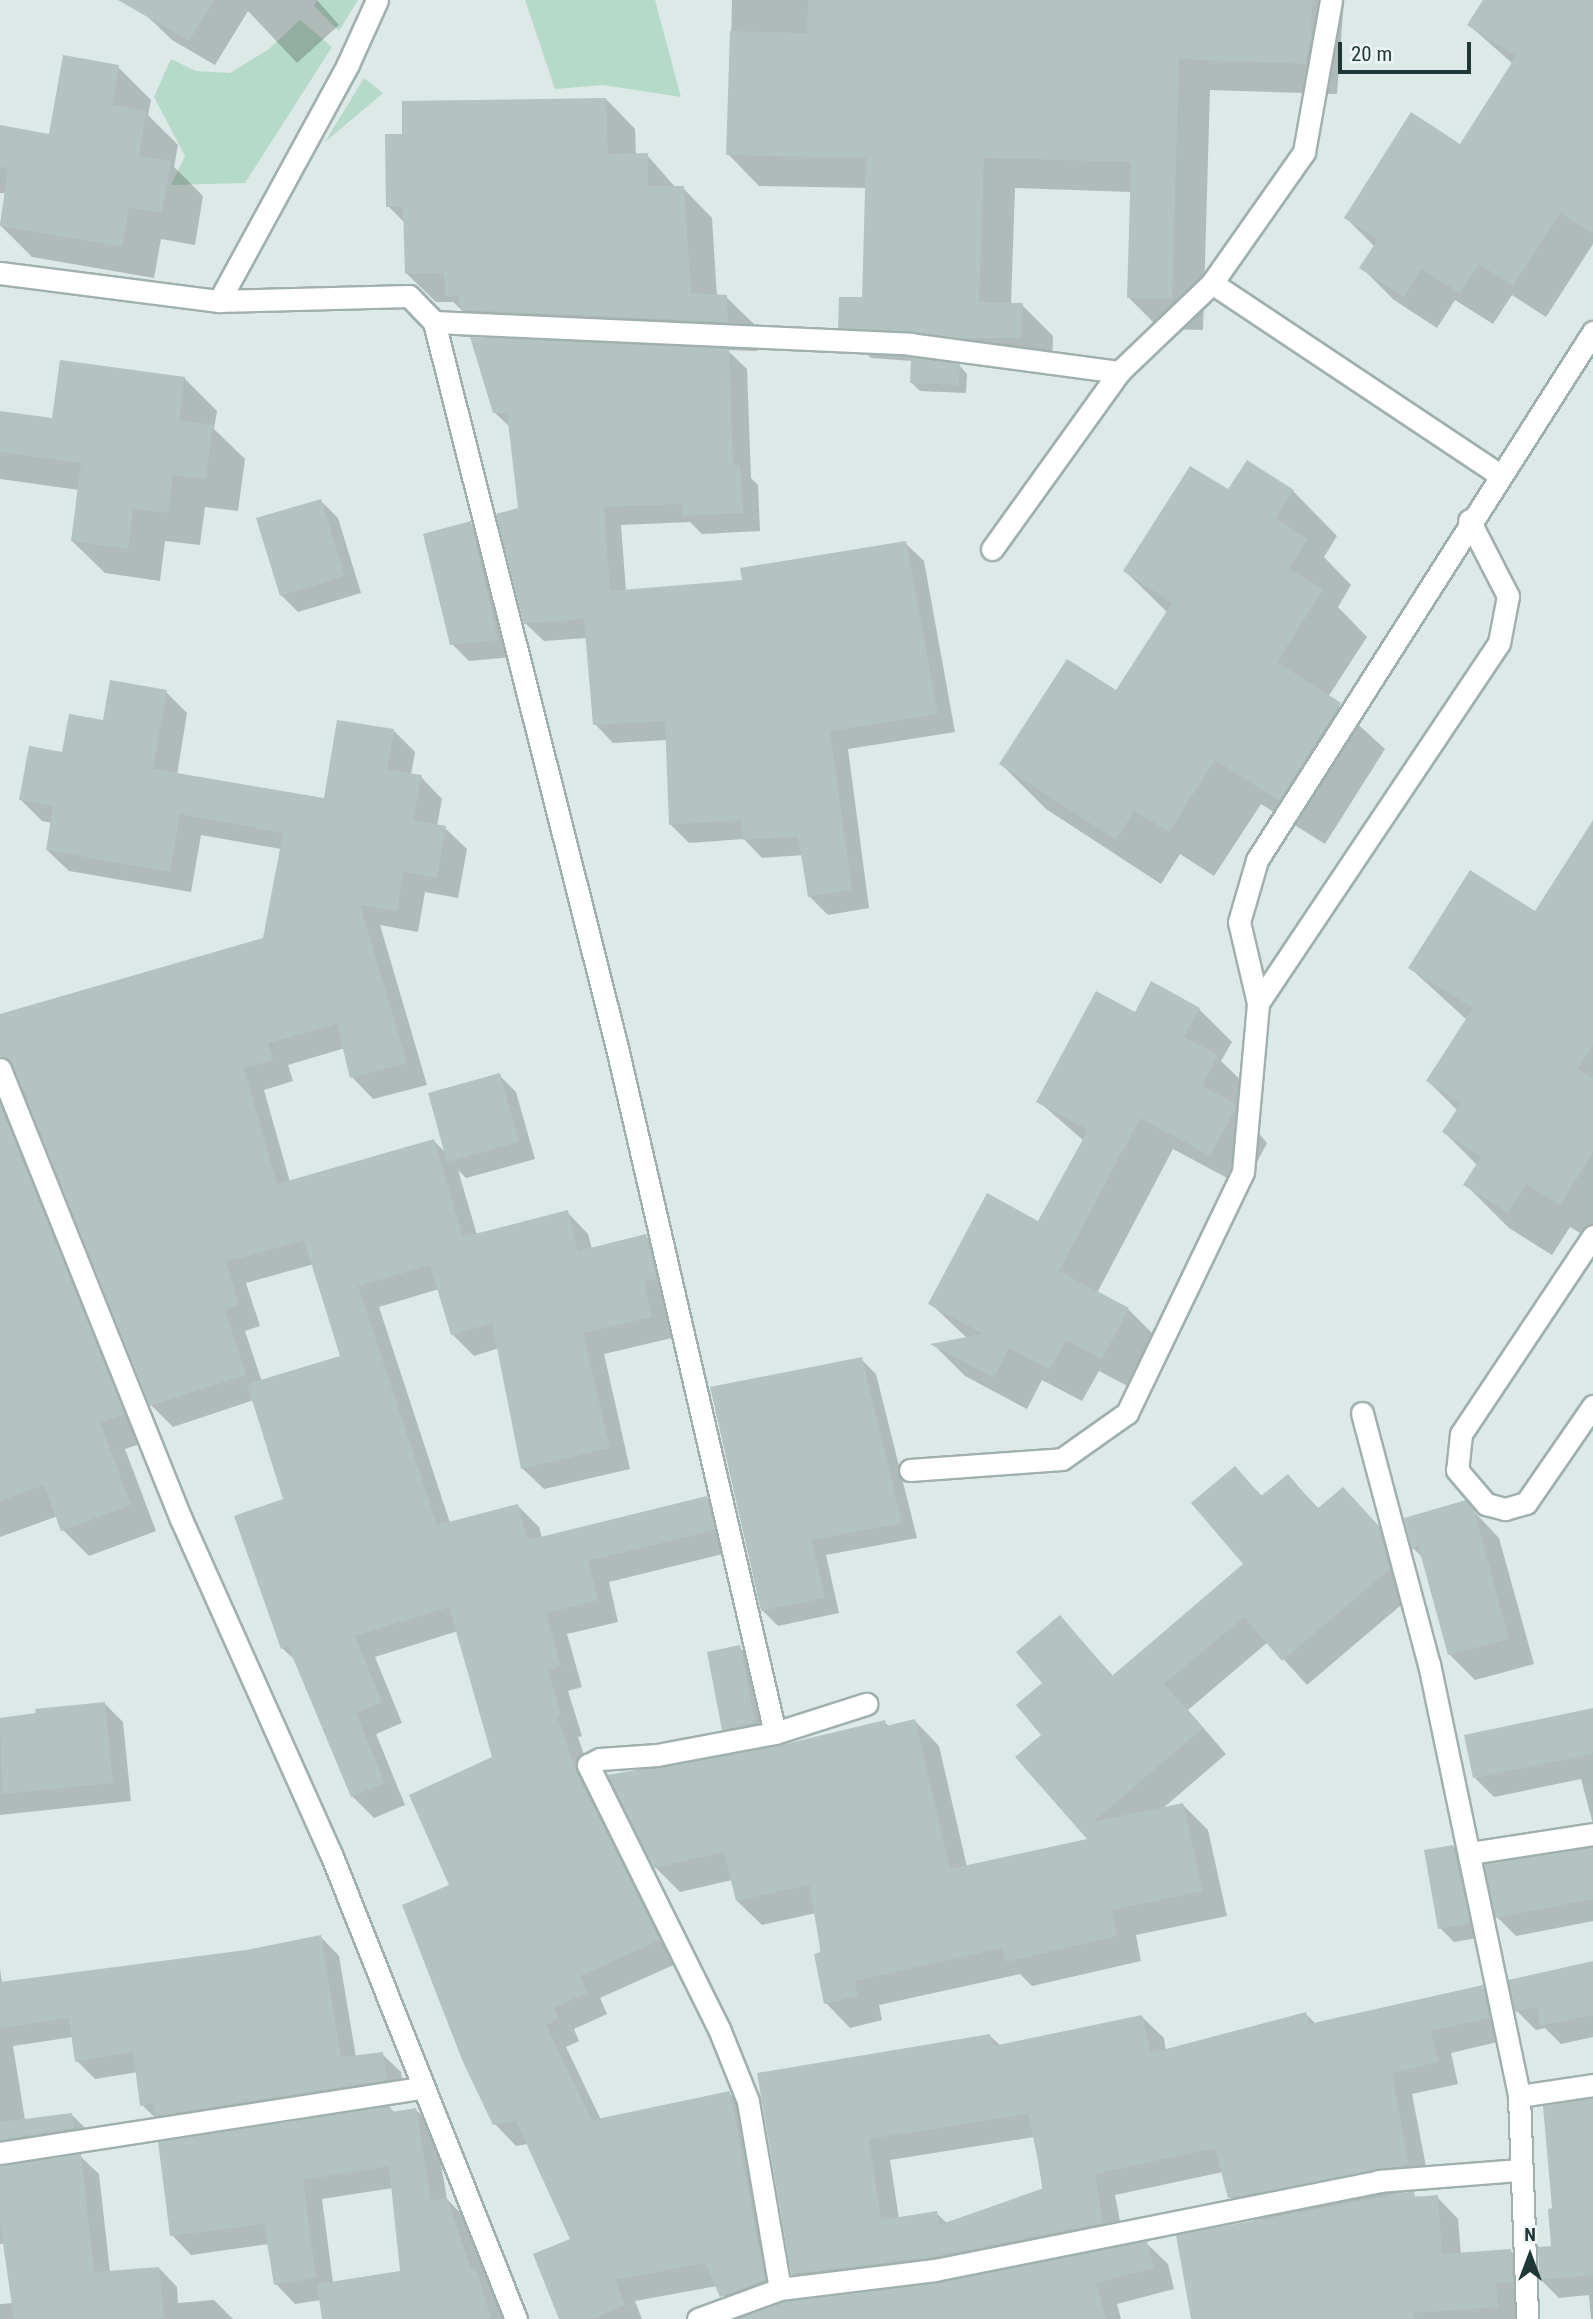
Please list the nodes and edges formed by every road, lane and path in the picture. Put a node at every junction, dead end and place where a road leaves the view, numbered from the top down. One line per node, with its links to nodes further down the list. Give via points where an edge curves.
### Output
1 (377, 0): 5 (street, via 348,64)
2 (1331, 0): 4 (street, via 1304,152)
3 (0, 273): 5 (street)
4 (1212, 283): 8 (street); 9 (street)
5 (219, 301): 6 (street, via 409,296)
6 (435, 321): 8 (street, via 910,344); 19 (street, via 618,1052)
7 (1593, 332): 9 (street)
8 (1119, 372): 11 (street)
9 (1500, 475): 10 (street)
10 (1469, 520): 12 (street, via 1257,860 1239,922); 12 (street, via 1508,596 1499,643)
11 (992, 548)
12 (1258, 1003): 17 (street, via 1243,1172 1127,1413 1062,1459)
13 (0, 1069): 23 (street, via 181,1519 331,1854)
14 (1593, 1236): 15 (street, via 1461,1434 1457,1470 1486,1504 1504,1509 1526,1503)
15 (1593, 1406)
16 (1362, 1413): 21 (street, via 1429,1664)
17 (910, 1470)
18 (866, 1704): 19 (street)
19 (775, 1733): 27 (street, via 657,1755 600,1759 588,1765 719,2029 748,2101)
20 (1593, 1834): 21 (street)
21 (1470, 1853): 24 (street)
22 (1593, 2085): 24 (street)
23 (422, 2088): 25 (street); 28 (street)
24 (1519, 2096): 26 (street)
25 (0, 2153)
26 (1520, 2170): 27 (street, via 1379,2181 935,2270); 30 (street)
27 (780, 2289): 29 (street)
28 (516, 2319)
29 (698, 2319)
30 (1527, 2319)

